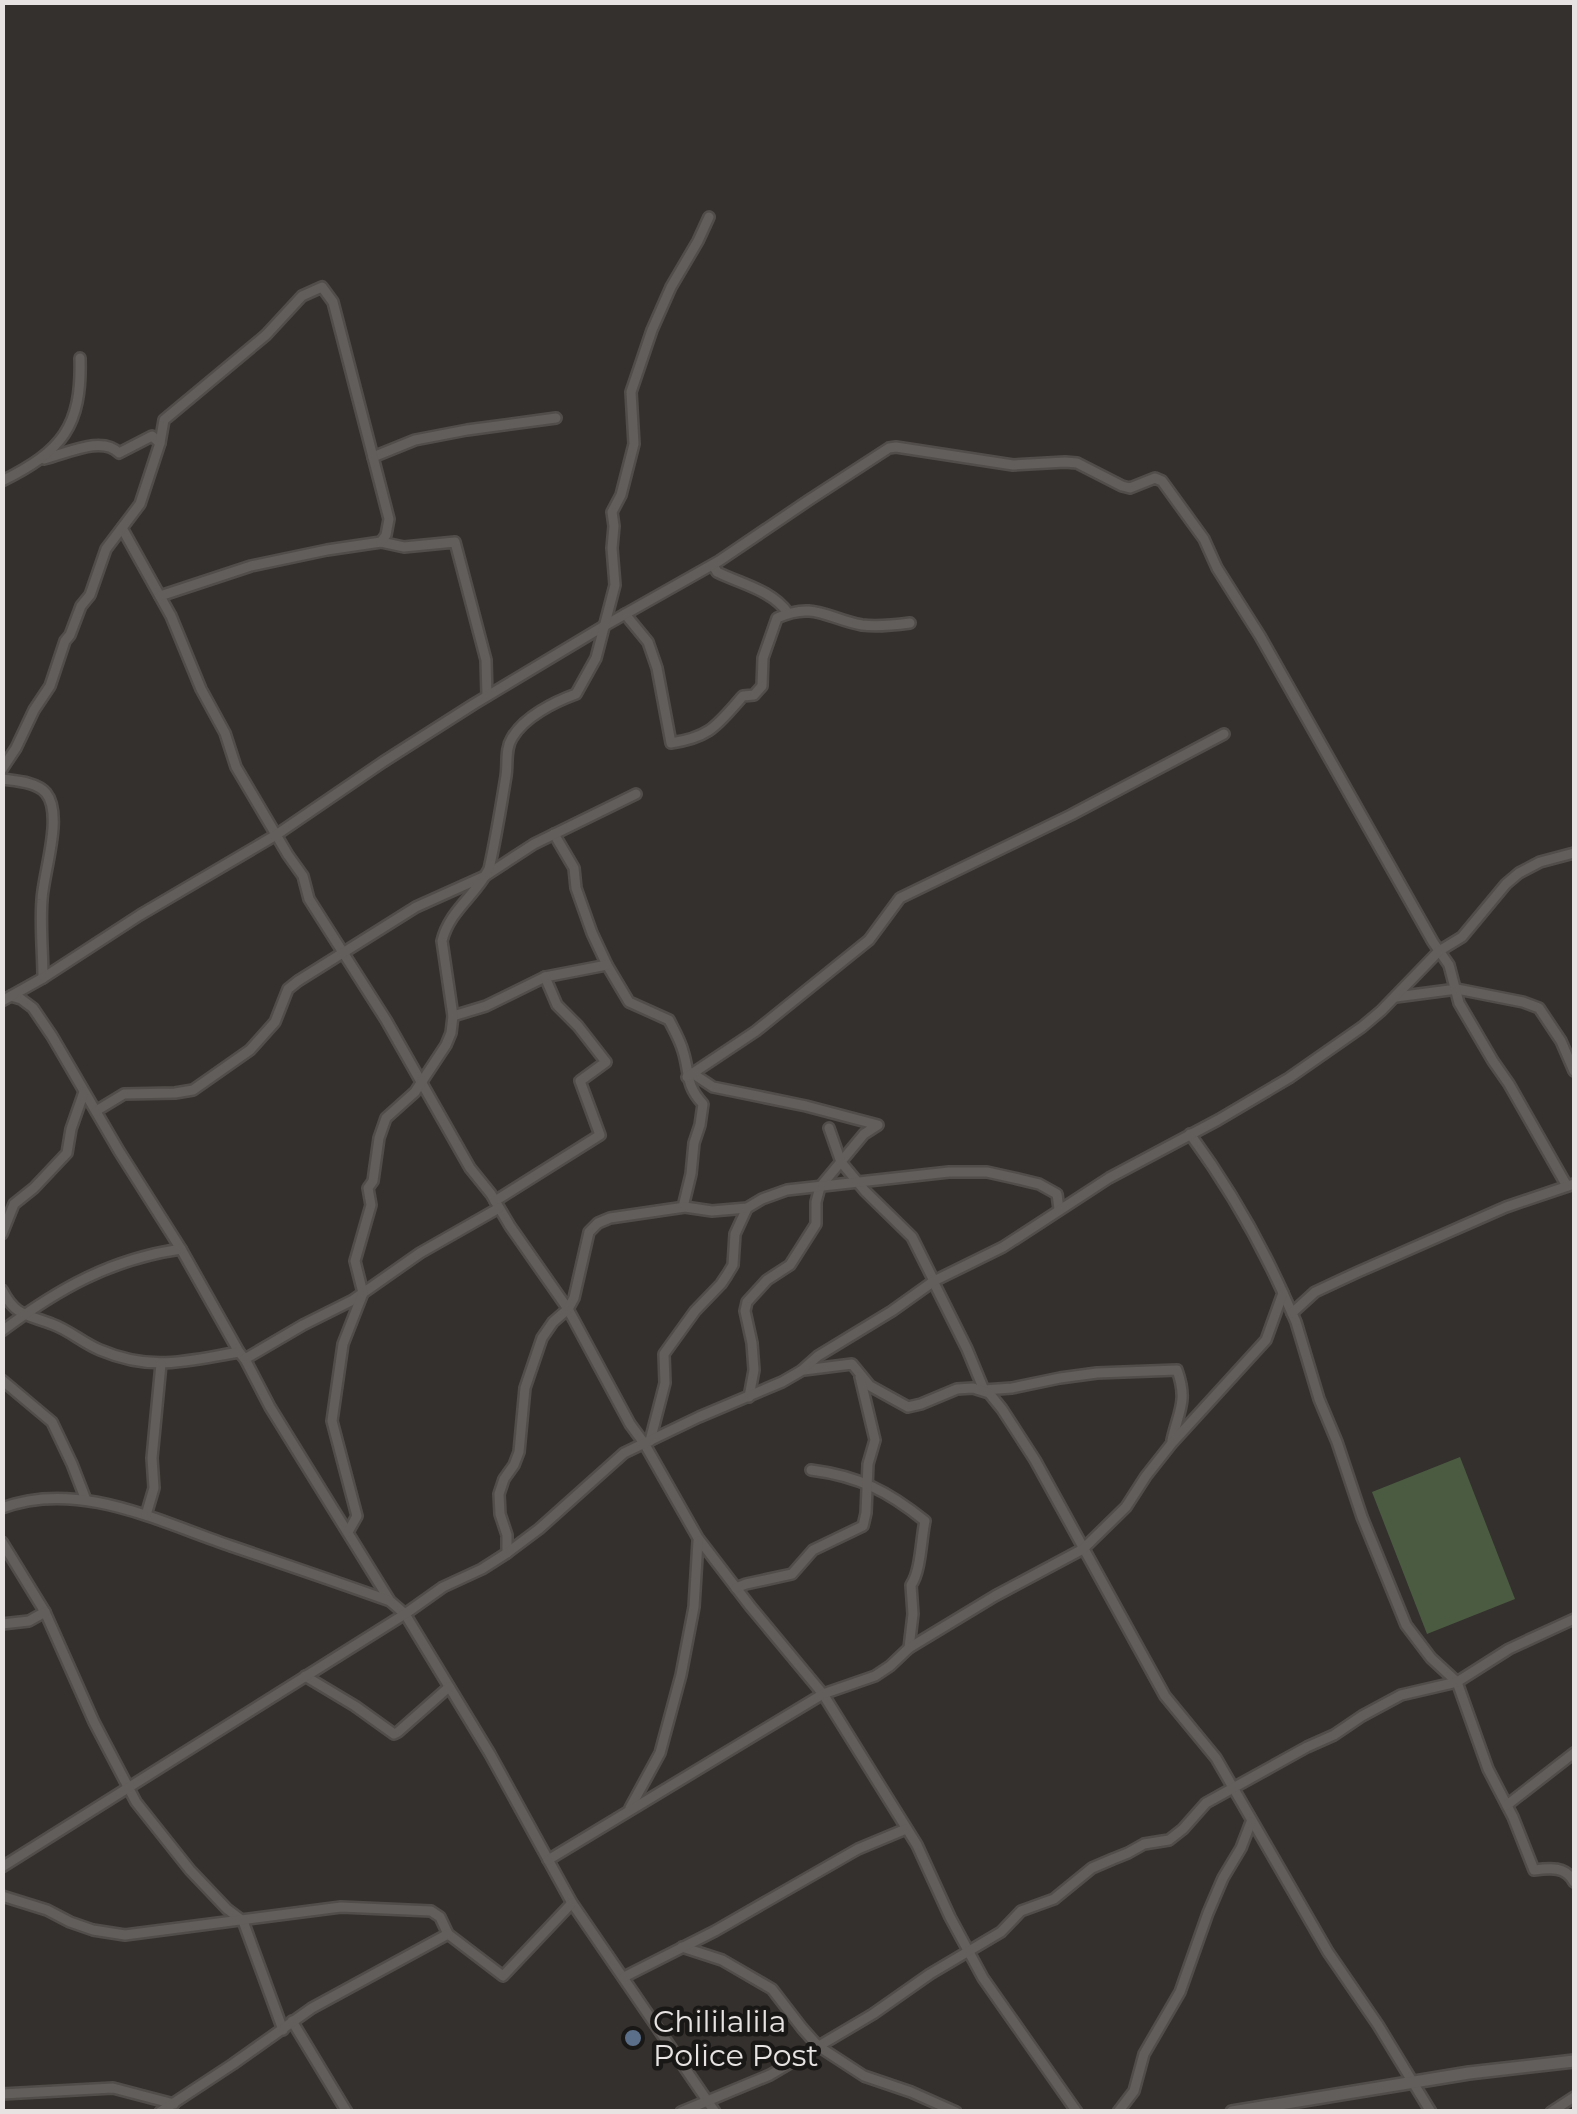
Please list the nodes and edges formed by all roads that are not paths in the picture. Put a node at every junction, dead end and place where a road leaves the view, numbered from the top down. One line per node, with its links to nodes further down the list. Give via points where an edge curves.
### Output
1 (709, 217): 15 (street, via 652,330 631,392 634,444 612,512 614,586)
2 (80, 358): 6 (street, via 72,420)
3 (556, 418): 5 (street, via 415,440)
4 (160, 442): 5 (street, via 164,420 302,296 322,287 333,302); 6 (street, via 152,436 119,453 102,444); 8 (street, via 140,504)
5 (374, 457): 9 (street, via 390,519)
6 (43, 459): 7 (street)
7 (2, 481)
8 (122, 528): 11 (street); 18 (street, via 106,549 50,686)
9 (381, 542): 11 (street, via 251,566); 16 (street, via 455,542 486,660)
10 (712, 564): 12 (street); 13 (street); 26 (street, via 889,448 1013,466 1077,463 1130,488 1162,480 1204,539)
11 (160, 596): 22 (street, via 236,768)
12 (788, 613): 13 (street, via 777,618 763,658 762,686 754,695 743,696 712,730 671,743 648,642); 14 (street, via 825,612 862,625)
13 (625, 614): 15 (street)
14 (910, 624)
15 (604, 626): 16 (street); 24 (street, via 576,694 528,720 510,742)
16 (487, 696): 22 (street)
17 (1224, 734): 35 (street, via 900,898 869,940 756,1031)
18 (2, 770)
19 (2, 779): 29 (street, via 37,786 53,807 42,895)
20 (636, 794): 21 (street)
21 (554, 834): 24 (street); 27 (street, via 574,868)
22 (276, 835): 25 (street); 29 (street)
23 (1574, 853): 26 (street, via 1518,873 1462,937)
24 (486, 876): 25 (street, via 416,907); 33 (street, via 454,913 442,941)
25 (343, 951): 36 (street); 38 (street, via 292,985 250,1050 193,1090 124,1094)
26 (1438, 951): 30 (street); 31 (street)
27 (607, 964): 28 (street); 35 (street, via 629,1002 669,1020)
28 (545, 977): 33 (street); 45 (street, via 557,1006 606,1062 580,1081 600,1134)
29 (44, 978): 32 (street)
30 (1456, 989): 31 (street); 34 (street, via 1539,1008); 43 (street, via 1469,1022)
31 (1393, 998): 40 (street, via 1288,1078)
32 (7, 999): 37 (street, via 38,1014)
33 (453, 1016): 36 (street, via 446,1046)
34 (1574, 1071)
35 (689, 1074): 41 (street, via 714,1087 878,1125); 46 (street, via 703,1104)
36 (422, 1080): 45 (street); 53 (street, via 382,1128 355,1261)
37 (84, 1092): 38 (street); 49 (street, via 67,1153 14,1204)
38 (96, 1111): 50 (street)
39 (829, 1128): 41 (street)
40 (1190, 1134): 48 (street); 54 (street)
41 (841, 1162): 42 (street); 44 (street)
42 (858, 1184): 44 (street); 48 (street, via 987,1172 1039,1184 1057,1194); 51 (street, via 912,1237)
43 (1571, 1185): 56 (street, via 1344,1278)
44 (820, 1187): 47 (street, via 787,1190); 65 (street, via 808,1239 790,1265 747,1302 754,1370)
45 (497, 1204): 53 (street); 55 (street)
46 (682, 1207): 47 (street); 55 (street, via 592,1227)
47 (747, 1208): 66 (street, via 727,1275 664,1354 665,1383)
48 (1059, 1209): 51 (street)
49 (2, 1234)
50 (182, 1249): 57 (street, via 90,1274); 59 (street)
51 (934, 1282): 62 (street); 64 (street)
52 (2, 1290): 57 (street)
53 (362, 1293): 59 (street); 73 (street, via 343,1344 332,1421 356,1516)
54 (1283, 1293): 56 (street); 67 (street, via 1266,1340)
55 (568, 1309): 66 (street, via 630,1424); 77 (street, via 542,1338 525,1388 519,1452 499,1494)
56 (1292, 1313): 86 (street, via 1406,1624)
57 (24, 1315): 58 (street); 60 (street, via 100,1350)
58 (2, 1331)
59 (242, 1356): 60 (street); 73 (street)
60 (160, 1364): 72 (street, via 154,1488)
61 (858, 1369): 62 (street, via 848,1364); 64 (street, via 870,1386 908,1406 958,1389); 69 (street, via 874,1440)
62 (801, 1371): 65 (street)
63 (2, 1380): 70 (street, via 52,1422)
64 (984, 1390): 67 (street, via 1097,1372 1177,1370 1184,1390); 76 (street, via 1024,1444)
65 (748, 1397): 66 (street)
66 (647, 1442): 74 (street); 77 (street)
67 (1172, 1443): 76 (street)
68 (811, 1470): 69 (street)
69 (867, 1484): 78 (street, via 860,1529 813,1550 792,1574); 84 (street, via 925,1520 911,1585)
70 (86, 1500): 71 (street, via 40,1499); 72 (street)
71 (2, 1508)
72 (146, 1515): 79 (street)
73 (348, 1532): 79 (street)
74 (698, 1538): 78 (street); 93 (street, via 682,1675 660,1752)
75 (2, 1542): 80 (street)
76 (1083, 1550): 84 (street); 91 (street, via 1165,1696 1216,1758)
77 (507, 1553): 81 (street)
78 (736, 1588): 88 (street)
79 (390, 1601): 81 (street)
80 (45, 1612): 83 (street); 90 (street)
81 (405, 1614): 85 (street); 87 (street)
82 (1574, 1619): 86 (street)
83 (2, 1624)
84 (909, 1648): 88 (street, via 875,1676)
85 (305, 1676): 87 (street, via 394,1734); 90 (street)
86 (1456, 1682): 91 (street, via 1401,1695); 92 (street)
87 (449, 1687): 96 (street)
88 (823, 1694): 93 (street); 95 (street)
89 (1574, 1753): 92 (street)
90 (128, 1788): 97 (street); 101 (street, via 190,1870)
91 (1232, 1790): 94 (street); 104 (street, via 1206,1804 1169,1840 1092,1868)
92 (1506, 1805): 98 (street, via 1534,1870 1564,1870)
93 (627, 1813): 96 (street)
94 (1251, 1822): 110 (street); 122 (street, via 1180,1992)
95 (906, 1829): 103 (street); 104 (street)
96 (548, 1860): 100 (street)
97 (2, 1867)
98 (1574, 1882)
99 (2, 1896): 101 (street, via 125,1935)
100 (572, 1903): 102 (street, via 503,1976); 105 (street)
101 (243, 1920): 102 (street, via 341,1907 431,1911); 107 (street)
102 (448, 1934): 106 (street)
103 (682, 1947): 105 (street); 108 (street, via 722,1960 772,1989)
104 (968, 1952): 108 (street); 121 (street)
105 (624, 1977): 113 (street)
106 (292, 2020): 107 (street); 117 (street)
107 (282, 2030): 114 (street)
108 (818, 2046): 113 (street); 120 (street, via 864,2076)
109 (1574, 2061): 110 (street)
110 (1412, 2082): 115 (street); 124 (street)
111 (2, 2094): 114 (street, via 113,2088)
112 (1574, 2096): 125 (street)
113 (708, 2100): 118 (street); 119 (street)
114 (174, 2104): 116 (street)
115 (1254, 2109): 123 (street)
116 (160, 2112)
117 (347, 2112)
118 (681, 2112)
119 (715, 2112)
120 (956, 2112)
121 (1077, 2112)
122 (1118, 2112)
123 (1232, 2112)
124 (1432, 2112)
125 (1551, 2112)

